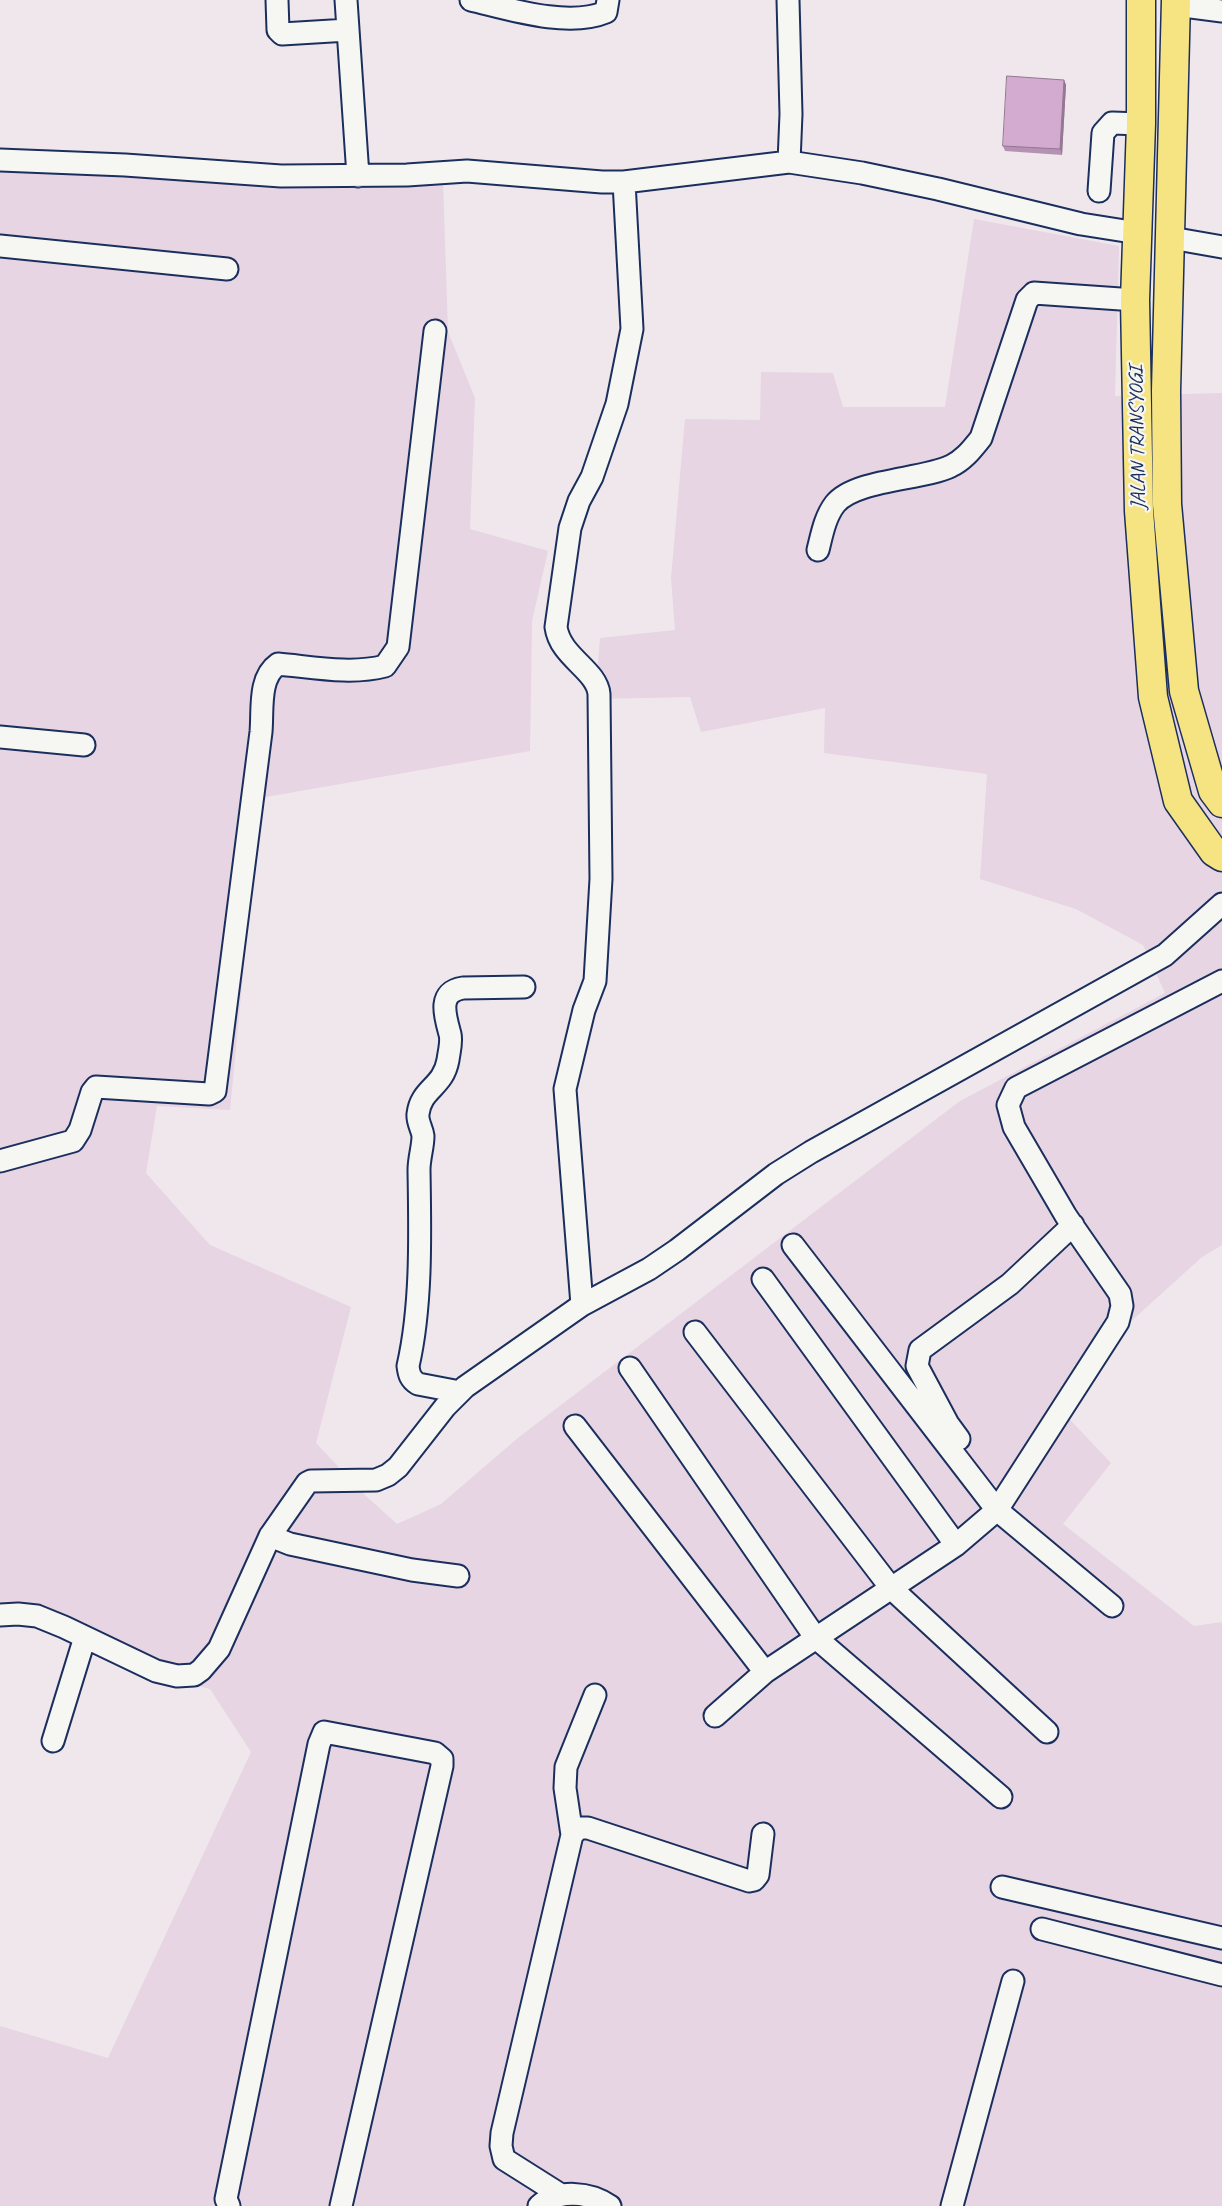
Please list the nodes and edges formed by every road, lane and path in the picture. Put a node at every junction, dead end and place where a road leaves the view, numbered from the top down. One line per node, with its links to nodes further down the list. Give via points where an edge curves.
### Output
1 (277, 0): 9 (street, via 278,30 282,34)
2 (346, 0): 9 (street)
3 (471, 0): 4 (street, via 540,16 592,18 606,12)
4 (608, 0)
5 (788, 0): 12 (street)
6 (1141, 0): 10 (highway, JALAN TRANSYOGI)
7 (1176, 3): 8 (street); 17 (highway, JALAN TRANSYOGI)
8 (1222, 11)
9 (348, 30): 13 (street)
10 (1141, 124): 15 (street, via 1112,123 1103,132); 16 (highway, JALAN TRANSYOGI)
11 (0, 160): 13 (street, via 134,165 281,176)
12 (789, 162): 14 (street); 16 (street, via 862,173 1081,224)
13 (358, 176): 14 (street, via 467,171)
14 (624, 182): 35 (street, via 632,329 617,404 570,528 556,627 560,643 596,684 599,694 601,879 595,981 584,1010 565,1088)
15 (1099, 191)
16 (1138, 233): 21 (highway, JALAN TRANSYOGI)
17 (1171, 238): 19 (street); 26 (highway, JALAN TRANSYOGI, via 1166,391 1168,504 1184,691 1213,791)
18 (0, 246): 20 (street)
19 (1222, 247)
20 (227, 269)
21 (1135, 300): 23 (street, via 1034,293 1026,300 981,438 966,457 950,467 847,495 836,503 826,520); 27 (highway, JALAN TRANSYOGI, via 1139,511 1153,697 1178,801 1214,852)
22 (435, 332): 31 (street, via 398,647 386,666 324,669 278,664 265,678 261,732 215,1091 209,1094 96,1087 73,1141)
23 (818, 550)
24 (0, 737): 25 (street)
25 (84, 745)
26 (1222, 803)
27 (1222, 857)
28 (1222, 904): 35 (street, via 1166,955 811,1152 776,1174 670,1255)
29 (1222, 981): 32 (street, via 1016,1088 1008,1105 1014,1127)
30 (524, 987): 38 (street, via 463,988 453,990 447,996 448,1062 438,1084 421,1099 417,1117 423,1135 419,1157 417,1314 409,1374 418,1384)
31 (0, 1161)
32 (1074, 1225): 40 (street, via 1120,1294 1121,1314); 40 (street, via 1010,1284 920,1350 918,1355 916,1366 948,1424)
33 (793, 1245): 40 (street)
34 (763, 1279): 42 (street)
35 (582, 1305): 38 (street)
36 (695, 1332): 44 (street)
37 (630, 1368): 48 (street)
38 (460, 1392): 41 (street, via 393,1471 376,1480 311,1480)
39 (575, 1426): 49 (street)
40 (1000, 1505): 42 (street); 45 (street)
41 (270, 1536): 43 (street, via 290,1544 412,1570); 47 (street, via 219,1649 194,1675 177,1676 156,1671)
42 (956, 1545): 44 (street)
43 (458, 1576)
44 (891, 1588): 48 (street); 52 (street)
45 (1112, 1606)
46 (0, 1615): 47 (street, via 37,1616)
47 (85, 1637): 53 (street)
48 (815, 1637): 49 (street); 54 (street)
49 (764, 1672): 51 (street)
50 (595, 1695): 56 (street, via 566,1767 565,1788)
51 (715, 1716)
52 (1048, 1732)
53 (53, 1741)
54 (1002, 1797)
55 (763, 1834): 56 (street, via 758,1875 749,1881 588,1828 580,1828)
56 (572, 1836): 62 (street, via 501,2146 504,2159)
57 (1002, 1887): 59 (street)
58 (1042, 1929): 60 (street)
59 (1222, 1938)
60 (1222, 1975)
61 (1014, 1980): 67 (street)
62 (560, 2195): 65 (street); 66 (street, via 581,2194)
63 (229, 2206): 64 (street, via 226,2199 324,1732 435,1753 442,1759)
64 (340, 2206)
65 (539, 2206)
66 (610, 2206)
67 (952, 2206)

